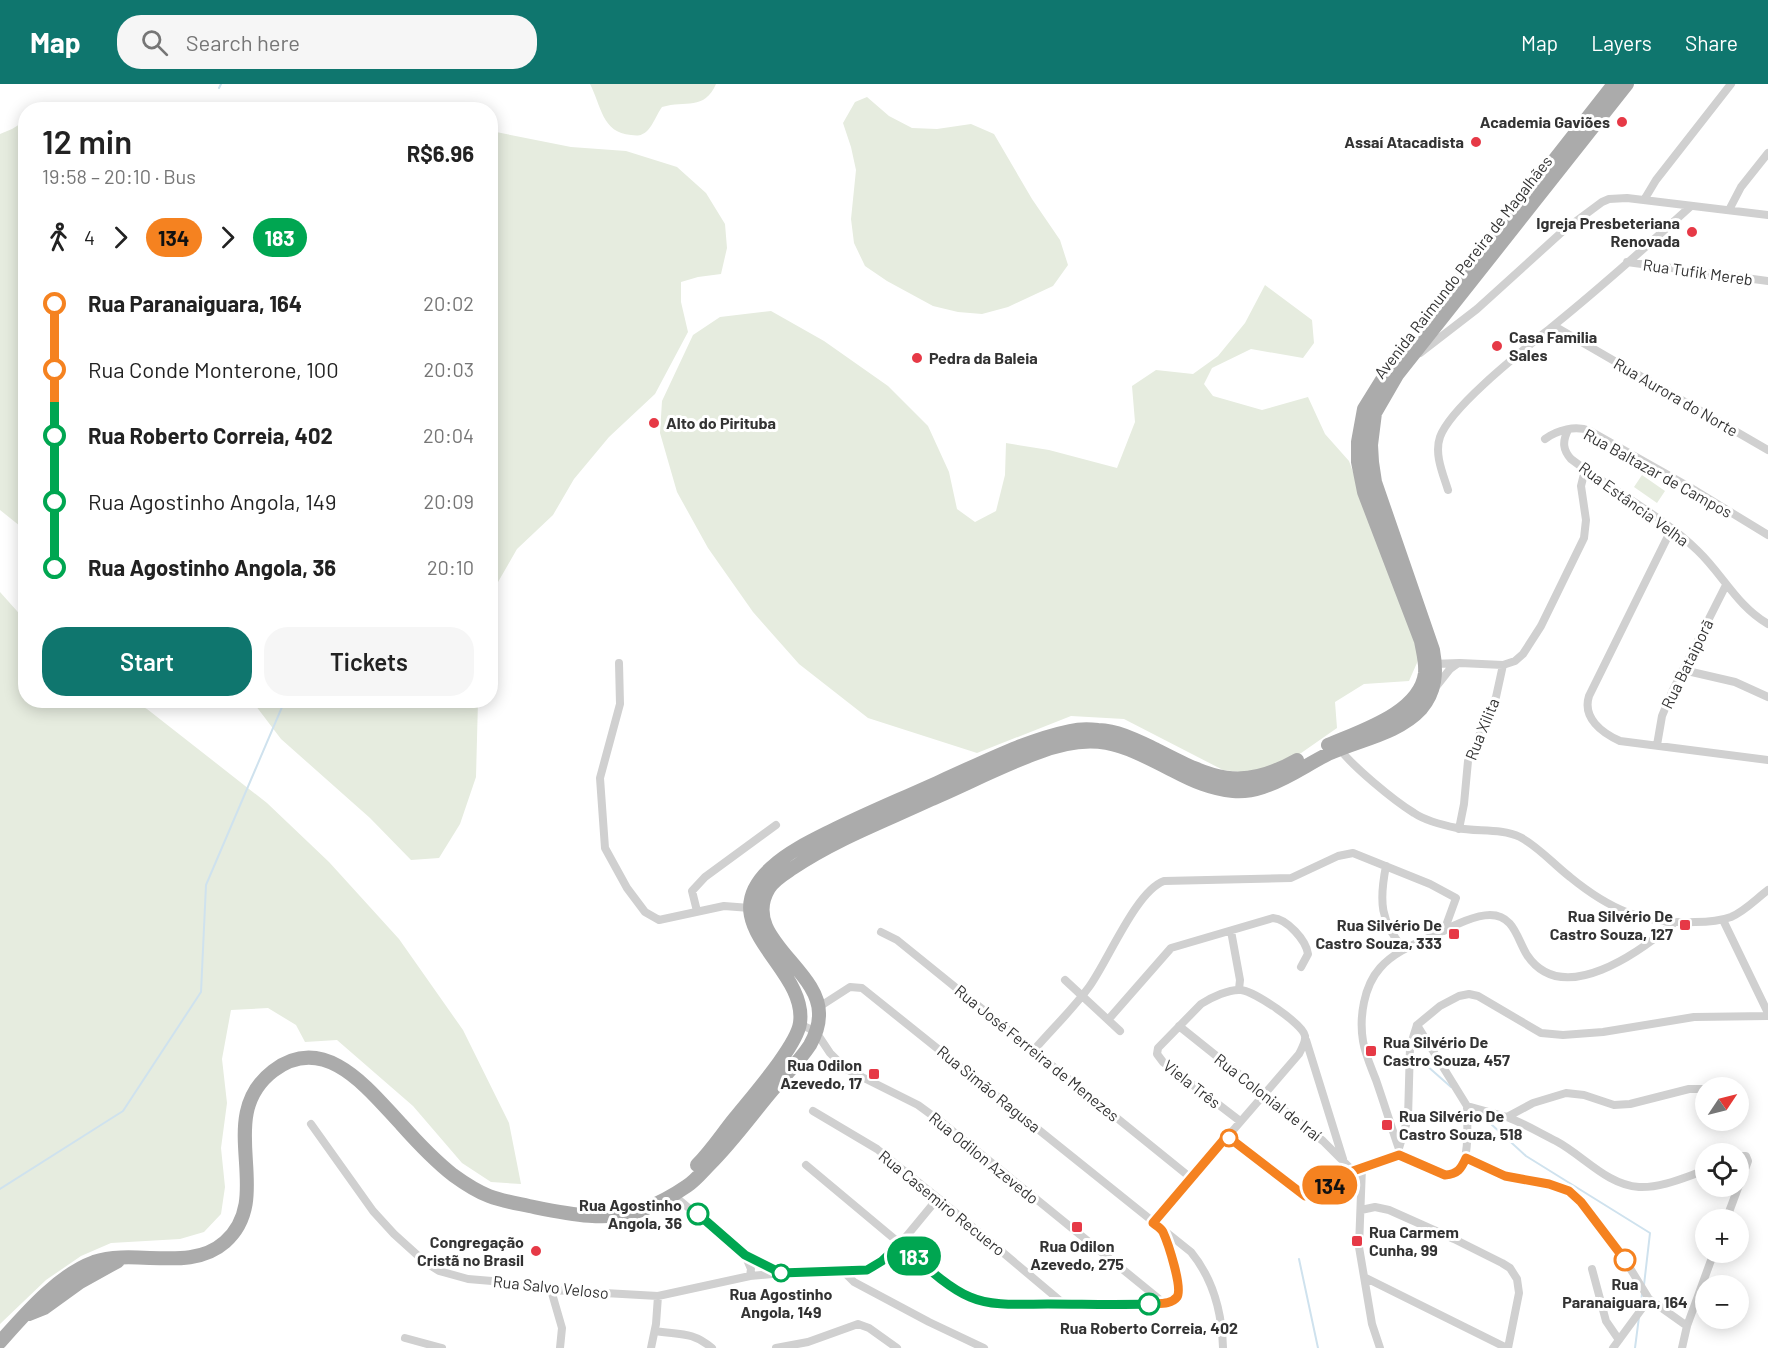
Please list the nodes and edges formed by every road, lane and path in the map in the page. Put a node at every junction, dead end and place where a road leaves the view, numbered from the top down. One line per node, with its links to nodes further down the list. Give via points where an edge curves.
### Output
1 (1614, 84): 24 (main road, Avenida Raimundo Pereira de Magalhães, via 1393,364 1364,409 1358,452 1364,492)
2 (1627, 84): 12 (main road, Avenida Raimundo Pereira de Magalhães)
3 (1731, 84): 5 (street)
4 (1768, 153): 7 (street, via 1741,187)
5 (1644, 200): 6 (street); 12 (street, via 1609,199 1593,207 1477,309)
6 (1691, 206): 7 (street); 9 (street)
7 (1729, 210): 8 (street)
8 (1768, 215)
9 (1627, 262): 10 (street, Rua Tufik Mereb); 11 (street)
10 (1768, 281)
11 (1554, 326): 15 (street, Rua Aurora do Norte); 17 (street, via 1462,406 1447,424 1440,438 1439,455)
12 (1432, 338): 24 (main road, Avenida Raimundo Pereira de Magalhães, via 1392,382 1376,413 1371,445 1376,482 1433,650)
13 (1568, 430): 14 (street, Rua Baltazar de Campos); 16 (street, Rua Estância Velha, via 1564,448); 19 (street, Rua Baltazar de Campos, via 1590,431)
14 (1545, 439)
15 (1768, 450)
16 (1586, 470): 18 (street, Rua Estância Velha); 25 (street, via 1581,486 1586,520 1584,538 1532,641 1523,654)
17 (1448, 490)
18 (1671, 528): 20 (street, Rua Estância Velha, via 1698,550); 29 (street, via 1589,696 1588,708 1593,723 1608,736)
19 (1768, 535)
20 (1726, 585): 21 (street, Rua Estância Velha, via 1743,606); 26 (street, Rua Bataiporã)
21 (1768, 624)
22 (620, 663): 37 (street, via 620,704 600,778 605,848 645,912 659,920)
23 (1460, 663): 24 (street); 25 (street); 28 (street, via 1450,669)
24 (1430, 664): 28 (main road, Avenida Raimundo Pereira de Magalhães, via 1434,685); 30 (main road, Avenida Raimundo Pereira de Magalhães, via 1417,694 1403,707 1342,729 1337,733)
25 (1505, 665): 33 (street, Rua Xilita, via 1496,697 1468,761)
26 (1683, 670): 27 (street, via 1742,684); 29 (street, Rua Bataiporã, via 1662,716)
27 (1768, 697)
28 (1428, 698): 30 (main road, via 1420,710 1402,723)
29 (1657, 745): 31 (street)
30 (1337, 746): 33 (street, via 1347,759 1414,814); 36 (main road, via 1263,776 1242,780 1207,774 1119,733 1072,730 1050,736 881,807 802,846 760,879); 49 (main road, via 1265,787 1233,791 1209,787 1119,745 1075,742 1009,764 825,849 776,879 763,906 771,937 806,980)
31 (1768, 760)
32 (776, 825): 37 (street, via 705,876 692,891)
33 (1459, 829): 39 (street, via 1519,837 1603,902 1638,916)
34 (1386, 866): 41 (street, via 1456,898); 43 (street, via 1384,918); 48 (street, via 1353,853 1291,878 1159,883 1129,917)
35 (1768, 890): 38 (street)
36 (750, 908): 37 (street, via 724,906); 45 (main road, via 756,933)
37 (697, 911)
38 (1722, 920): 39 (street); 50 (street)
39 (1674, 923): 41 (street, via 1634,954 1586,976 1563,977 1534,964 1505,918 1475,918)
40 (1230, 931): 44 (street, via 1280,919 1307,949); 47 (street); 51 (street, via 1170,948)
41 (1444, 931): 43 (street)
42 (881, 932): 58 (street, Rua José Ferreira de Menezes, via 897,940)
43 (1404, 949): 67 (street, via 1379,969 1366,992 1361,1022 1363,1042)
44 (1301, 967)
45 (783, 974): 49 (main road, via 804,1002); 52 (main road, via 800,1006)
46 (1065, 980): 48 (street)
47 (1239, 989): 54 (street, via 1209,999); 57 (street, via 1256,994 1299,1026)
48 (1083, 996): 51 (street); 58 (street)
49 (819, 1007): 55 (main road); 78 (street, Rua Simão Ragusa, via 850,987 862,988)
50 (1768, 1015): 53 (street, via 1694,1017 1563,1035 1540,1032 1470,994 1440,1006)
51 (1108, 1020): 56 (street)
52 (800, 1024): 55 (street, Rua Odilon Azevedo); 75 (main road, via 762,1084)
53 (1417, 1025): 61 (street); 67 (street, via 1409,1056 1408,1118)
54 (1179, 1026): 60 (street, Rua Colonial de Iraí); 64 (street, Viela Três, via 1157,1054)
55 (816, 1032): 75 (main road, via 806,1051 730,1143 686,1187); 91 (street, Rua Odilon Azevedo, via 846,1069 918,1105 944,1124)
56 (1120, 1032)
57 (1306, 1040): 60 (street, via 1299,1054); 69 (street)
58 (1034, 1050): 74 (street, Rua José Ferreira de Menezes)
59 (1695, 1089): 63 (street, via 1614,1105 1566,1093 1533,1103)
60 (1263, 1094): 64 (street); 69 (street, Rua Colonial de Iraí)
61 (1467, 1106): 63 (street); 68 (street)
62 (813, 1111): 76 (street, Rua Casemiro Recuero, via 877,1149)
63 (1508, 1118): 73 (street, via 1558,1142 1620,1183 1652,1186)
64 (1240, 1121): 66 (street)
65 (311, 1124): 88 (street, Rua Salvo Veloso, via 373,1211 425,1262 468,1279)
66 (1227, 1136): 72 (street, via 1305,1196); 74 (street)
67 (1399, 1152): 68 (street, via 1445,1175 1460,1170); 71 (street)
68 (1466, 1158): 90 (street, via 1505,1176 1569,1191 1625,1260)
69 (1344, 1160): 72 (street, Rua Colonial de Iraí)
70 (806, 1165): 80 (street)
71 (1362, 1167): 72 (street); 77 (street)
72 (1353, 1171)
73 (1695, 1173)
74 (1191, 1178): 78 (street)
75 (672, 1194): 81 (street); 96 (main road, via 637,1212 607,1216 562,1213 487,1195 434,1159 356,1077 325,1060 307,1057 272,1071 254,1094 243,1139 246,1207 230,1238 196,1257 122,1258 85,1266 44,1295)
76 (938, 1198): 80 (street, Rua Salvo Veloso); 92 (street, Rua Casemiro Recuero)
77 (1361, 1210): 87 (street, via 1359,1247); 107 (street, via 1389,1210 1510,1268 1519,1293)
78 (1153, 1223): 79 (street, Rua Simão Ragusa)
79 (1162, 1230): 91 (street, via 1179,1289 1173,1301); 105 (street, Rua Simão Ragusa, via 1191,1252 1209,1279 1217,1302)
80 (900, 1244): 84 (street, Rua Salvo Veloso, via 867,1270); 92 (street, via 953,1287 973,1298 1001,1303)
81 (745, 1255): 85 (street); 86 (street)
82 (1710, 1263): 93 (street)
83 (1592, 1269): 97 (street)
84 (842, 1270): 85 (street, Rua Salvo Veloso); 104 (street, via 854,1282)
85 (781, 1273): 86 (street, Rua Salvo Veloso)
86 (750, 1276): 89 (street, Rua Salvo Veloso)
87 (1366, 1278): 106 (street, via 1372,1324); 107 (street)
88 (551, 1290): 89 (street, Rua Salvo Veloso); 99 (street, via 562,1328)
89 (658, 1296): 94 (street)
90 (1649, 1299): 93 (street); 97 (street)
91 (1164, 1303): 92 (street)
92 (1064, 1304)
93 (1687, 1326): 108 (street)
94 (655, 1331): 100 (street); 101 (street, via 691,1334)
95 (405, 1338): 98 (street)
96 (0, 1342)
97 (1616, 1344)
98 (442, 1348)
99 (560, 1348)
100 (651, 1348)
101 (712, 1348)
102 (776, 1348): 103 (street, via 808,1342 858,1324)
103 (897, 1348)
104 (984, 1348)
105 (1223, 1348)
106 (1380, 1348)
107 (1507, 1348)
108 (1682, 1348)

